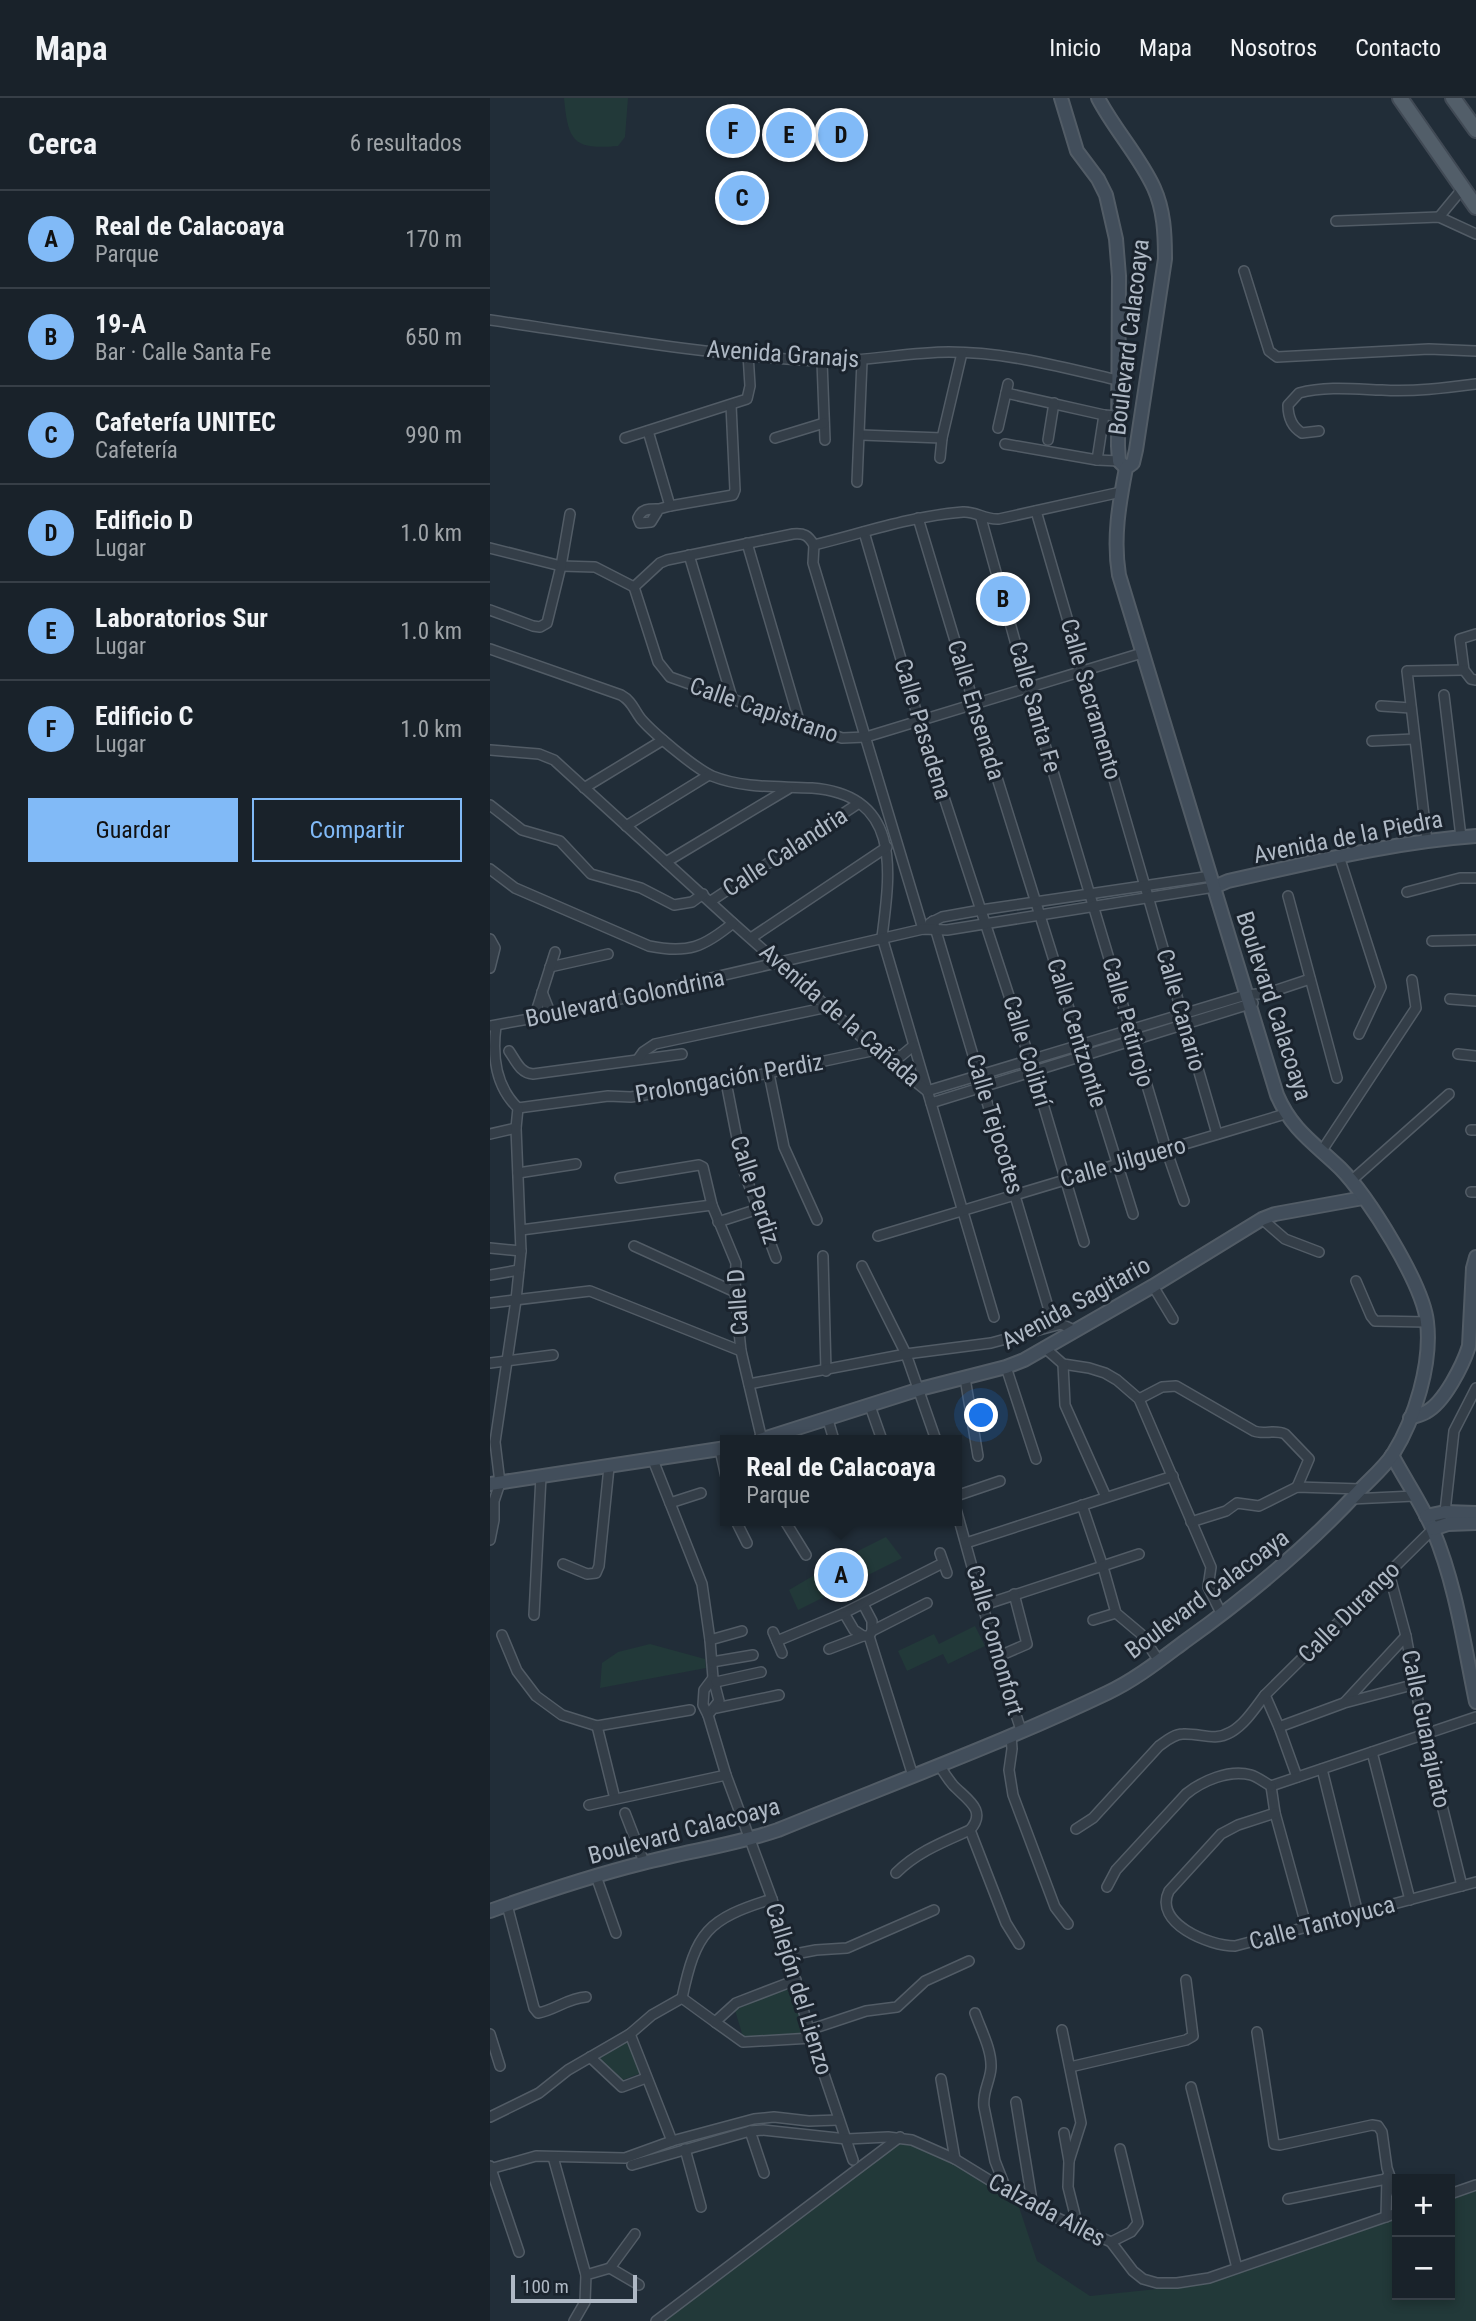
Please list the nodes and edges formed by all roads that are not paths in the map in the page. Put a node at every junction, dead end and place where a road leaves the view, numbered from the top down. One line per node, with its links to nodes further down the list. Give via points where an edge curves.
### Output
1 (1061, 98): 18 (street, Boulevard Calacoaya, via 1077,151 1098,179 1111,214 1119,276)
2 (1098, 98): 36 (street, Boulevard Calacoaya, via 1153,187 1164,232 1136,450 1133,463)
3 (1400, 98): 6 (main road)
4 (1453, 98): 5 (main road)
5 (1474, 124)
6 (1463, 188): 7 (main road); 8 (street)
7 (1476, 207)
8 (1439, 217): 9 (street); 10 (street)
9 (1336, 220)
10 (1476, 234)
11 (1244, 271): 13 (street, via 1273,355)
12 (490, 320): 15 (street, Avenida Granajs)
13 (1476, 351)
14 (962, 353): 17 (street, Avenida Granajs); 18 (street, Avenida Granajs, via 1024,359); 30 (street)
15 (748, 354): 16 (street, Avenida Granajs); 21 (street, via 750,393)
16 (822, 361): 17 (street, Avenida Granajs); 23 (street)
17 (862, 361): 27 (street)
18 (1117, 380): 22 (street, Boulevard Calacoaya)
19 (1476, 384): 26 (street, via 1299,393 1288,405 1292,424 1302,433)
20 (1054, 403): 22 (street); 24 (street, via 1007,388); 32 (street)
21 (731, 405): 25 (street); 39 (street, via 733,495)
22 (1111, 415): 35 (street); 36 (street, Boulevard Calacoaya)
23 (824, 423): 29 (street); 31 (street)
24 (998, 428)
25 (648, 431): 28 (street); 39 (street)
26 (1319, 431)
27 (861, 435): 30 (street); 37 (street)
28 (625, 438)
29 (775, 438)
30 (942, 438): 34 (street)
31 (825, 440)
32 (1048, 440)
33 (1005, 444): 35 (street)
34 (940, 458)
35 (1097, 460): 36 (street)
36 (1122, 465): 38 (street, Boulevard Calacoaya)
37 (858, 482)
38 (1121, 492): 41 (street); 55 (street, Boulevard Calacoaya, via 1117,560)
39 (670, 506): 40 (street)
40 (659, 509)
41 (1036, 512): 44 (street); 57 (street, Calle Sacramento)
42 (570, 514): 50 (street)
43 (918, 518): 44 (street, via 965,512); 45 (street); 62 (street, Calle Ensenada)
44 (981, 518): 59 (street, Calle Santa Fe)
45 (864, 533): 47 (street); 65 (street, Calle Pasadena)
46 (747, 544): 47 (street, via 801,533); 49 (street); 66 (street)
47 (814, 545): 67 (street, via 813,563)
48 (490, 548): 50 (street)
49 (689, 555): 51 (street, via 660,563); 61 (street)
50 (561, 566): 51 (street, via 595,567); 52 (street, via 547,623 533,626)
51 (634, 587): 61 (street, Calle Capistrano, via 664,671)
52 (490, 610)
53 (1476, 635): 56 (street, via 1460,639)
54 (490, 649): 69 (street, via 621,695)
55 (1142, 653): 57 (street); 86 (street, Boulevard Calacoaya)
56 (1464, 670): 58 (street); 64 (street, via 1407,671)
57 (1082, 671): 59 (street); 87 (street, Calle Sacramento)
58 (1476, 680)
59 (1028, 688): 62 (street); 90 (street, Calle Santa Fe)
60 (1444, 695): 79 (street)
61 (733, 701): 66 (street, Calle Capistrano)
62 (974, 704): 65 (street); 94 (street, Calle Ensenada)
63 (1381, 706): 64 (street)
64 (1411, 708): 68 (street)
65 (919, 721): 67 (street); 96 (street, Calle Pasadena)
66 (800, 724): 67 (street, Calle Capistrano, via 842,738)
67 (866, 737): 101 (street)
68 (1414, 739): 70 (street); 80 (street)
69 (663, 740): 72 (street); 73 (street)
70 (1372, 741)
71 (490, 750): 73 (street, Avenida de la Cañada, via 547,756)
72 (709, 775): 74 (street, via 744,785); 77 (street)
73 (584, 788): 77 (street, Avenida de la Cañada)
74 (788, 789): 75 (street, via 825,790); 83 (street)
75 (859, 803): 81 (street, via 877,823); 93 (street, Calle Calandria)
76 (490, 805): 89 (street, via 522,830 560,841 591,874 641,888 674,905 692,902)
77 (626, 826): 83 (street, Avenida de la Cañada)
78 (1476, 836): 79 (street, Avenida de la Piedra)
79 (1461, 837): 80 (street, Avenida de la Piedra)
80 (1427, 841): 82 (street, Avenida de la Piedra)
81 (887, 847): 102 (street, via 889,877); 103 (street)
82 (1339, 856): 86 (street, Avenida de la Piedra); 125 (street, via 1381,987)
83 (666, 862): 89 (street, Avenida de la Cañada)
84 (490, 869): 98 (street, via 515,888 649,946 698,947)
85 (1476, 878): 88 (street)
86 (1213, 881): 87 (street, Boulevard Golondrina); 92 (street, Boulevard Golondrina); 116 (street, Boulevard Calacoaya)
87 (1146, 886): 90 (street, Boulevard Golondrina); 92 (street, Calle Canario)
88 (1407, 891)
89 (703, 894): 93 (street, Avenida de la Cañada)
90 (1091, 895): 94 (street, Boulevard Golondrina); 95 (street, Calle Petirrojo)
91 (1288, 896): 112 (street)
92 (1149, 898): 95 (street, Boulevard Golondrina); 119 (street, Calle Canario)
93 (711, 901): 98 (street, Avenida de la Cañada)
94 (1036, 902): 96 (street, Boulevard Golondrina); 97 (street, Calle Centzontle)
95 (1095, 906): 97 (street, Boulevard Golondrina); 124 (street, Calle Petirrojo)
96 (981, 910): 99 (street, Calle Pasadena); 100 (street, Boulevard Golondrina)
97 (1041, 915): 99 (street, Boulevard Golondrina); 127 (street, Calle Centzontle)
98 (733, 923): 103 (street, Avenida de la Cañada)
99 (987, 923): 100 (street, Boulevard Golondrina); 136 (street, Calle Colibrí)
100 (934, 926): 101 (street, Boulevard Golondrina); 139 (street, Calle Tejocotes)
101 (923, 929): 102 (street, Boulevard Golondrina)
102 (882, 937): 109 (street, Boulevard Golondrina); 128 (street)
103 (751, 938): 109 (street, Avenida de la Cañada)
104 (490, 939): 111 (street, via 495,948)
105 (1476, 940): 106 (street)
106 (1432, 941)
107 (555, 952): 110 (street)
108 (608, 954): 110 (street)
109 (781, 963): 118 (street, Avenida de la Cañada); 120 (street, Boulevard Golondrina)
110 (550, 967): 114 (street)
111 (490, 968)
112 (1310, 979): 116 (street); 140 (street)
113 (1412, 980): 152 (street, via 1416,1008)
114 (542, 992): 120 (street); 121 (street)
115 (1450, 999): 117 (street)
116 (1247, 1000): 119 (street, Avenida de la Cañada); 122 (street, Avenida de la Cañada); 147 (street, Boulevard Calacoaya)
117 (1476, 1001)
118 (828, 1007): 129 (street, Avenida de la Cañada); 135 (street, via 655,1044)
119 (1182, 1014): 122 (street, Calle Canario); 124 (street, Avenida de la Cañada)
120 (551, 1015): 121 (street, Boulevard Golondrina)
121 (534, 1018): 123 (street, Boulevard Golondrina)
122 (1185, 1025): 126 (street, Avenida de la Cañada); 150 (street, Calle Canario)
123 (493, 1026): 146 (street, via 495,1066 508,1099)
124 (1130, 1030): 126 (street, Calle Petirrojo); 127 (street, Avenida de la Cañada)
125 (1359, 1034)
126 (1134, 1041): 133 (street, Avenida de la Cañada); 151 (street, Calle Petirrojo)
127 (1081, 1045): 133 (street, Calle Centzontle); 136 (street, Avenida de la Cañada)
128 (913, 1046): 129 (street, Prolongación Perdiz, via 901,1056); 143 (street)
129 (876, 1050): 138 (street, Prolongación Perdiz); 143 (street, Avenida de la Cañada)
130 (509, 1051): 135 (street, via 525,1073)
131 (682, 1054): 135 (street)
132 (1458, 1054): 134 (street)
133 (1085, 1056): 137 (street, Avenida de la Cañada); 154 (street, Calle Centzontle)
134 (1476, 1056)
135 (638, 1059)
136 (1030, 1060): 137 (street, Calle Colibrí); 139 (street, Avenida de la Cañada)
137 (1034, 1072): 142 (street, Avenida de la Cañada); 157 (street, Calle Colibrí)
138 (769, 1074): 141 (street, Prolongación Perdiz); 167 (street, via 788,1159)
139 (981, 1075): 142 (street, Calle Tejocotes); 143 (street, Avenida de la Cañada)
140 (1337, 1078)
141 (726, 1082): 146 (street, Prolongación Perdiz); 163 (street, Calle Perdiz, via 740,1157)
142 (984, 1087): 145 (street, Avenida de la Cañada); 159 (street, Calle Tejocotes)
143 (927, 1091): 145 (street)
144 (1449, 1094): 158 (street)
145 (931, 1103): 164 (street)
146 (518, 1110): 148 (street)
147 (1285, 1114): 150 (street, Calle Jilguero); 152 (street, Boulevard Calacoaya)
148 (516, 1128): 149 (street); 155 (street)
149 (490, 1133)
150 (1217, 1134): 151 (street, Calle Jilguero)
151 (1166, 1149): 154 (street, Calle Jilguero); 161 (street, Calle Petirrojo)
152 (1321, 1152): 158 (street, Boulevard Calacoaya)
153 (576, 1164): 155 (street)
154 (1117, 1164): 157 (street, Calle Jilguero); 165 (street, Calle Centzontle)
155 (518, 1173): 169 (street)
156 (620, 1178): 162 (street, Calle D, via 699,1165 704,1167)
157 (1065, 1179): 159 (street, Calle Jilguero); 171 (street, Calle Colibrí)
158 (1351, 1181): 160 (street, Boulevard Calacoaya)
159 (1016, 1194): 164 (street, Calle Jilguero); 192 (street, Calle Tejocotes, via 1049,1310)
160 (1363, 1198): 166 (street, Avenida Sagitario); 191 (street, Boulevard Calacoaya, via 1406,1265)
161 (1184, 1201)
162 (712, 1205): 168 (street, Calle D); 169 (street)
163 (758, 1209): 168 (street); 178 (street, Calle Perdiz)
164 (962, 1210): 170 (street, Calle Jilguero); 189 (street)
165 (1133, 1214)
166 (1262, 1219): 175 (street, via 1285,1239); 184 (street, Avenida Sagitario)
167 (817, 1220)
168 (718, 1222): 185 (street, Calle D, via 734,1256)
169 (521, 1230): 174 (street)
170 (878, 1236)
171 (1084, 1241)
172 (634, 1246): 185 (street)
173 (490, 1248): 174 (street)
174 (521, 1251): 180 (street)
175 (1319, 1252)
176 (823, 1256): 202 (street)
177 (1476, 1257): 183 (street)
178 (776, 1258)
179 (862, 1266): 196 (street)
180 (519, 1270): 181 (street); 186 (street)
181 (490, 1275)
182 (1356, 1282): 191 (street, via 1376,1321)
183 (1474, 1285): 187 (street); 209 (street, via 1469,1346 1462,1364 1434,1406)
184 (1153, 1286): 190 (street); 193 (street, Avenida Sagitario)
185 (735, 1292): 195 (street, Calle D)
186 (516, 1300): 188 (street); 195 (street, via 590,1291); 198 (street)
187 (1476, 1301)
188 (490, 1303)
189 (994, 1317)
190 (1173, 1319)
191 (1427, 1322): 209 (street, Boulevard Calacoaya, via 1424,1375)
192 (1061, 1324): 193 (street); 196 (street, via 991,1343)
193 (1074, 1330): 194 (street, Avenida Sagitario)
194 (1046, 1349): 200 (street); 201 (street, Avenida Sagitario)
195 (741, 1351): 204 (street, Calle D)
196 (906, 1354): 202 (street); 206 (street)
197 (553, 1355): 198 (street)
198 (507, 1361): 199 (street); 225 (street, via 495,1442)
199 (490, 1363)
200 (1063, 1364): 207 (street, via 1105,1373); 231 (street, via 1065,1405)
201 (1006, 1367): 203 (street, Avenida Sagitario); 219 (street)
202 (826, 1371): 204 (street)
203 (965, 1378): 206 (street, Avenida Sagitario); 217 (street)
204 (749, 1384): 211 (street, Calle D)
205 (1476, 1388): 236 (street, via 1454,1431)
206 (920, 1389): 208 (street, Avenida Sagitario); 215 (street)
207 (1139, 1399): 223 (street); 226 (street, via 1162,1387 1176,1386 1254,1431 1285,1434 1309,1459)
208 (870, 1406): 210 (street, Avenida Sagitario); 214 (street)
209 (1410, 1418): 218 (street, Boulevard Calacoaya)
210 (828, 1420): 212 (street, Avenida Sagitario); 213 (street)
211 (761, 1435)
212 (790, 1435)
213 (832, 1435)
214 (880, 1435)
215 (934, 1435)
216 (720, 1449): 220 (street)
217 (978, 1455)
218 (1392, 1455): 227 (street, Boulevard Calacoaya); 230 (street)
219 (1036, 1459)
220 (653, 1460): 221 (street); 234 (street)
221 (609, 1467): 222 (street); 250 (street, via 596,1573)
222 (541, 1476): 225 (street); 260 (street)
223 (1173, 1476): 231 (street); 239 (street)
224 (1000, 1481): 229 (street)
225 (495, 1483): 233 (street)
226 (1297, 1487): 227 (street); 239 (street, via 1259,1506 1237,1503)
227 (1361, 1489): 232 (street, Boulevard Calacoaya)
228 (701, 1493): 234 (street)
229 (962, 1494)
230 (1414, 1496): 232 (street); 238 (street)
231 (1106, 1497): 235 (street)
232 (1351, 1499): 261 (street, Boulevard Calacoaya, via 1269,1579)
233 (492, 1503): 245 (street)
234 (670, 1503): 267 (street, via 702,1584)
235 (1082, 1505): 247 (street); 251 (street)
236 (1445, 1513): 237 (street); 238 (street); 244 (street, Calle Durango)
237 (1476, 1513)
238 (1426, 1516): 244 (street)
239 (1191, 1522): 261 (street, via 1210,1567 1208,1587)
240 (1476, 1523): 244 (street, via 1448,1524)
241 (738, 1526): 246 (street)
242 (788, 1526): 249 (street)
243 (962, 1526): 247 (street, Calle Comonfort)
244 (1433, 1530): 253 (street, Calle Durango); 279 (street, via 1456,1599)
245 (490, 1540)
246 (747, 1543)
247 (966, 1543): 257 (street, Calle Comonfort)
248 (1139, 1554): 251 (street)
249 (806, 1555)
250 (563, 1564)
251 (1103, 1567): 254 (street); 259 (street)
252 (947, 1573): 256 (street, via 941,1558)
253 (1389, 1573): 266 (street, Calle Guanajuato); 278 (street, Calle Durango)
254 (1014, 1594): 257 (street); 271 (street, via 1027,1644)
255 (927, 1603): 264 (street)
256 (863, 1604): 258 (street); 264 (street, via 869,1611)
257 (984, 1605): 271 (street, Calle Comonfort)
258 (844, 1613): 264 (street, via 854,1630); 269 (street, via 775,1637)
259 (1116, 1613): 262 (street); 272 (street, via 1141,1634)
260 (534, 1615)
261 (1222, 1615): 272 (street, Boulevard Calacoaya)
262 (1093, 1620)
263 (742, 1631): 267 (street)
264 (868, 1634): 268 (street); 293 (street)
265 (502, 1635): 285 (street, via 517,1671 536,1696 562,1715)
266 (1406, 1636): 276 (street, Calle Guanajuato); 280 (street)
267 (710, 1640): 273 (street)
268 (829, 1649)
269 (782, 1653)
270 (753, 1655): 273 (street)
271 (997, 1657): 287 (street, Calle Comonfort)
272 (1159, 1661): 287 (street, Boulevard Calacoaya, via 1108,1692)
273 (712, 1662): 275 (street)
274 (761, 1672): 275 (street)
275 (714, 1680): 281 (street); 283 (street, via 702,1698)
276 (1416, 1684): 280 (street); 288 (street, Calle Guanajuato)
277 (779, 1695): 281 (street)
278 (1265, 1695): 286 (street); 300 (street, Calle Durango, via 1240,1725 1219,1737 1182,1733 1171,1737 1093,1818)
279 (1476, 1700)
280 (1344, 1703): 286 (street)
281 (716, 1708): 283 (street)
282 (690, 1710): 285 (street)
283 (708, 1716): 292 (street, Callejón del Lienzo)
284 (1476, 1717): 288 (street)
285 (597, 1726): 296 (street)
286 (1279, 1727): 294 (street)
287 (1016, 1732): 290 (street, Boulevard Calacoaya); 315 (street, via 1009,1770 1013,1795 1055,1907)
288 (1424, 1733): 289 (street); 307 (street, Calle Guanajuato)
289 (1372, 1752): 291 (street); 310 (street)
290 (940, 1766): 293 (street, Boulevard Calacoaya); 301 (street, via 977,1811)
291 (1322, 1769): 294 (street); 314 (street)
292 (726, 1774): 296 (street); 302 (street, Callejón del Lienzo)
293 (913, 1776): 302 (street, Boulevard Calacoaya)
294 (1297, 1777): 295 (street)
295 (1271, 1786): 299 (street); 308 (street, via 1251,1775 1234,1774 1197,1785 1115,1870)
296 (615, 1799): 297 (street)
297 (589, 1805)
298 (625, 1813): 303 (street)
299 (1275, 1813): 316 (street); 316 (street, Calle Tantoyuca, via 1221,1834 1169,1891 1165,1906 1176,1923 1220,1945 1235,1946)
300 (1076, 1829)
301 (970, 1830): 304 (street, via 917,1855); 318 (street, via 1006,1923)
302 (751, 1839): 303 (street, Boulevard Calacoaya); 309 (street, Callejón del Lienzo)
303 (644, 1862): 305 (street, Boulevard Calacoaya)
304 (896, 1873)
305 (596, 1876): 311 (street, Boulevard Calacoaya); 317 (street)
306 (1476, 1882): 307 (street, Calle Tantoyuca)
307 (1462, 1886): 310 (street, Calle Tantoyuca)
308 (1107, 1887)
309 (772, 1899): 319 (street, Callejón del Lienzo); 324 (street, via 723,1917 707,1930 694,1951)
310 (1410, 1900): 314 (street, Calle Tantoyuca)
311 (507, 1905): 313 (street, Boulevard Calacoaya); 323 (street, via 538,2013)
312 (934, 1910): 319 (street, via 847,1948)
313 (490, 1911)
314 (1357, 1914): 316 (street, Calle Tantoyuca)
315 (1068, 1924)
316 (1307, 1929)
317 (616, 1933)
318 (1019, 1944)
319 (790, 1955): 321 (street, Callejón del Lienzo)
320 (969, 1961): 331 (street, via 925,1981 897,2007 866,2011)
321 (796, 1980): 326 (street, via 736,2003); 331 (street, Callejón del Lienzo)
322 (1186, 1980): 334 (street, via 1193,2036)
323 (586, 1997)
324 (682, 1998): 326 (street); 330 (street)
325 (975, 2013): 358 (street, via 990,2058 984,2107)
326 (715, 2022): 331 (street, via 743,2042)
327 (1062, 2029): 334 (street)
328 (1257, 2032): 355 (street, via 1274,2144 1378,2126)
329 (490, 2034): 333 (street)
330 (630, 2034): 332 (street); 335 (street)
331 (811, 2034): 340 (street, Callejón del Lienzo)
332 (590, 2057): 335 (street, via 622,2087); 339 (street, via 532,2098)
333 (500, 2066)
334 (1070, 2067): 351 (street, via 1081,2123)
335 (646, 2078): 345 (street)
336 (941, 2079): 349 (street)
337 (1191, 2087): 370 (street)
338 (1016, 2102): 362 (street)
339 (490, 2117)
340 (839, 2120): 344 (street, Callejón del Lienzo); 345 (street, via 754,2119)
341 (750, 2131): 344 (street, Calzada Ailes); 346 (street, Calzada Ailes); 354 (street)
342 (1064, 2133): 351 (street)
343 (900, 2137): 344 (street, Calzada Ailes); 349 (street, Calzada Ailes); 374 (street)
344 (847, 2139): 350 (street, Callejón del Lienzo)
345 (672, 2141): 348 (street, via 625,2158)
346 (685, 2149): 352 (street, Calzada Ailes); 361 (street)
347 (1120, 2149): 367 (street, via 1138,2223)
348 (553, 2157): 353 (street, via 526,2157); 371 (street)
349 (955, 2159): 358 (street, Calzada Ailes)
350 (853, 2160)
351 (1069, 2161): 365 (street, via 1068,2187)
352 (632, 2165)
353 (490, 2168): 368 (street)
354 (764, 2173)
355 (1389, 2179): 357 (street); 360 (street); 364 (street)
356 (1476, 2185): 359 (street)
357 (1392, 2186)
358 (1006, 2189): 362 (street, Calzada Ailes)
359 (1455, 2192)
360 (1288, 2199)
361 (701, 2207)
362 (1033, 2207): 365 (street, Calzada Ailes)
363 (1392, 2215): 364 (street, Calzada Ailes)
364 (1386, 2217): 370 (street, Calzada Ailes)
365 (1078, 2227): 367 (street, Calzada Ailes)
366 (635, 2234): 369 (street)
367 (1111, 2242): 370 (street, Calzada Ailes, via 1133,2271 1157,2283 1193,2281)
368 (519, 2252)
369 (610, 2268): 371 (street); 372 (street)
370 (1237, 2268)
371 (586, 2275): 373 (street, via 585,2302)
372 (639, 2286)
373 (574, 2321)
374 (656, 2321)

